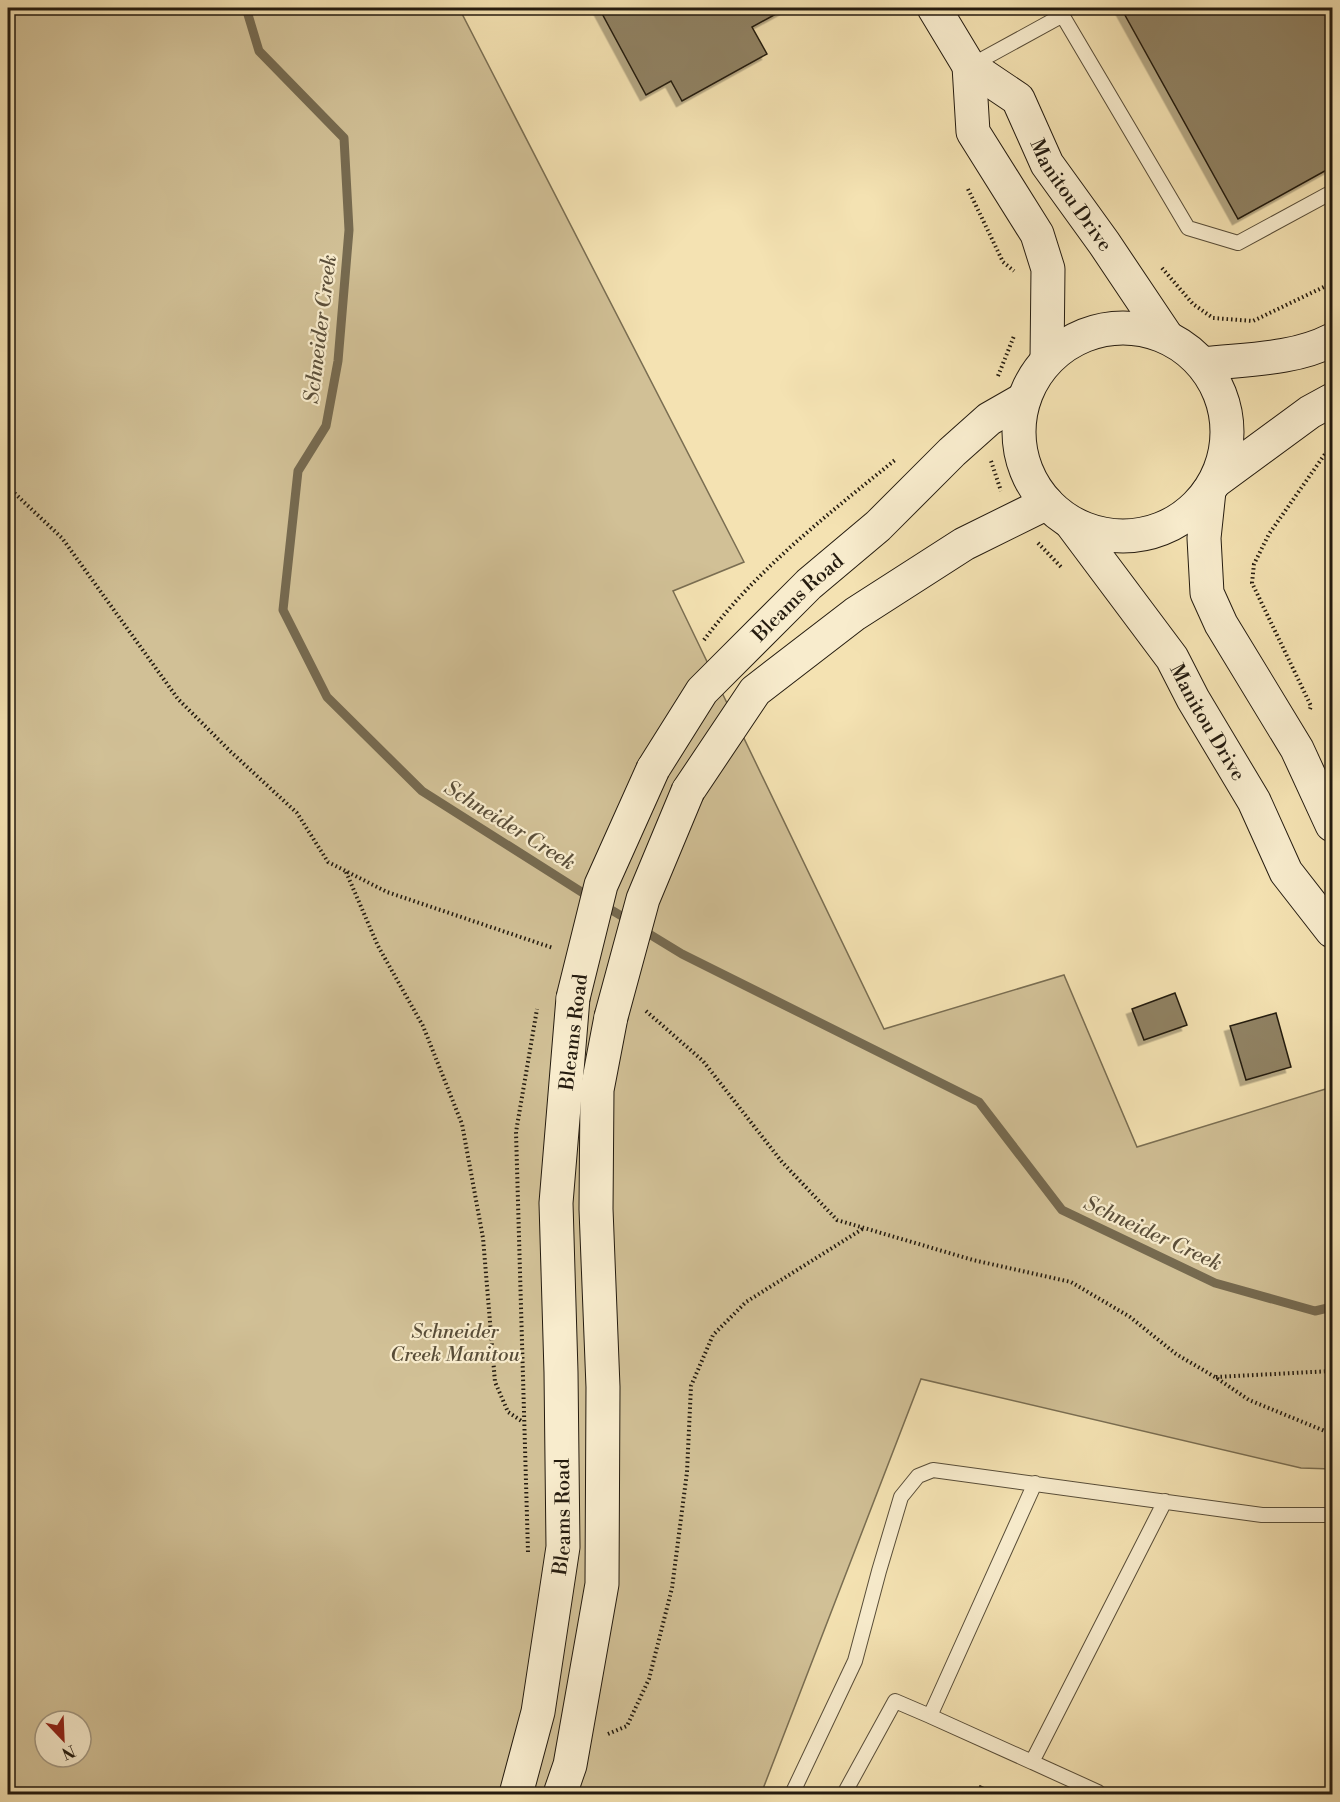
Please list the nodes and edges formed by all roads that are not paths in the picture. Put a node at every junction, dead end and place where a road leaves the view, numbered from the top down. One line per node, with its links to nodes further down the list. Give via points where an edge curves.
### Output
1 (934, 8): 3 (main road, Manitou Drive)
2 (1061, 11): 3 (lane); 4 (lane, via 1188,228 1238,243)
3 (969, 66): 5 (main road, Manitou Drive, via 1018,99 1047,164); 7 (main road, Manitou Drive, via 973,132 1037,234 1048,269)
4 (1332, 192)
5 (1167, 337): 7 (main road, via 1131,327 1094,331); 8 (main road)
6 (1332, 340): 8 (main road, via 1315,349 1288,355)
7 (1047, 360): 9 (main road)
8 (1203, 364): 11 (main road, via 1215,381 1227,420 1228,441)
9 (1024, 399): 12 (main road, via 1019,427 1026,472 1035,489); 20 (main road, Bleams Road, bridge, via 989,419 952,452 878,526 809,584 702,691 652,769 601,885 573,998 555,1203 563,1547 538,1712)
10 (1332, 400): 11 (main road, via 1310,412)
11 (1213, 486): 12 (main road, via 1182,518 1146,533 1127,536 1089,531); 13 (main road, via 1203,538 1206,593 1297,749)
12 (1059, 513): 14 (main road, Manitou Drive, via 1172,658 1254,801 1286,872); 21 (main road, Bleams Road, bridge, via 1018,518 964,544 855,614 755,691 688,791 643,899 611,1017 597,1090 602,1584 570,1765)
13 (1332, 825)
14 (1332, 927)
15 (1035, 1484): 16 (lane); 18 (lane); 22 (lane, via 933,1470 918,1476 902,1497 855,1661)
16 (1165, 1501): 17 (lane, via 1262,1515); 19 (lane)
17 (1332, 1515)
18 (930, 1716): 19 (lane); 23 (lane, via 895,1701)
19 (1032, 1762): 24 (lane)
20 (516, 1794)
21 (560, 1794)
22 (792, 1794)
23 (844, 1794)
24 (1097, 1794)

